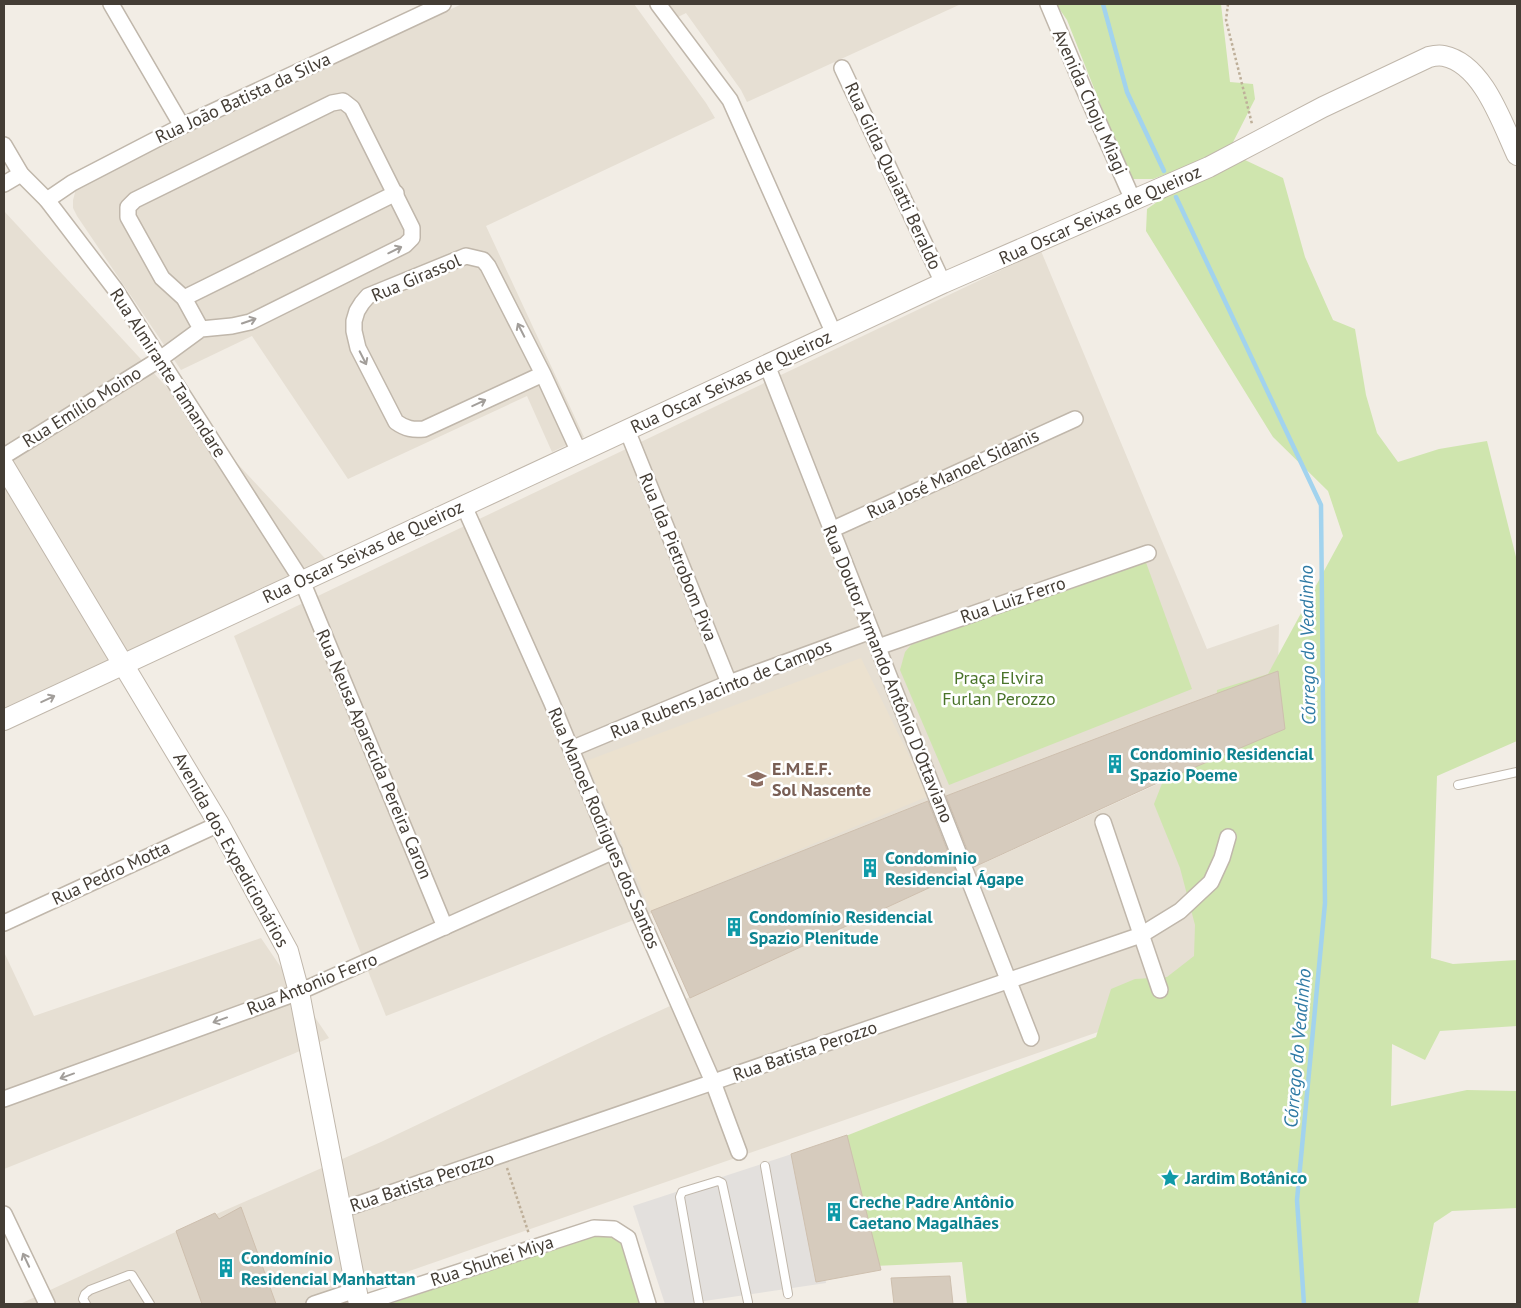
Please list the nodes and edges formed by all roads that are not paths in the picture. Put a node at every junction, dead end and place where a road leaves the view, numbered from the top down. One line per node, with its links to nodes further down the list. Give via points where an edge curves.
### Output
1 (111, 4): 6 (street)
2 (443, 4): 6 (street, Rua João Batista da Silva)
3 (658, 4): 17 (street, via 730,100)
4 (1048, 4): 13 (street, Avenida Choju Miagi)
5 (842, 68): 14 (street, Rua Gilda Quaiatti Beraldo)
6 (182, 126): 12 (street, Rua João Batista da Silva, via 72,183)
7 (4, 145): 9 (street, Rua Almirante Tamandare)
8 (1517, 155): 13 (street, Rua Oscar Seixas de Queiroz, via 1491,99 1473,73 1459,62 1443,56 1429,57 1323,107 1227,158)
9 (21, 174): 10 (street); 12 (street, Rua Almirante Tamandare)
10 (4, 184)
11 (396, 193): 15 (street); 15 (street, via 352,108 343,101 332,103 144,195 128,207 128,217 162,278); 16 (street, one-way to 11, via 250,322 406,245 412,238 412,228)
12 (47, 200): 18 (street, Rua Almirante Tamandare, via 115,289)
13 (1133, 200): 14 (street, Rua Oscar Seixas de Queiroz)
14 (943, 284): 17 (street, Rua Oscar Seixas de Queiroz)
15 (184, 298): 16 (street)
16 (201, 329): 18 (street, Rua Emílio Moino)
17 (834, 334): 19 (street, Rua Oscar Seixas de Queiroz)
18 (160, 359): 24 (street, Rua Emílio Moino); 29 (street, Rua Almirante Tamandare)
19 (767, 365): 22 (street, Rua Oscar Seixas de Queiroz); 27 (street, Rua Doutor Armando Antônio D'Ottaviano)
20 (543, 374): 20 (street, Rua Girassol, one-way to 20, via 488,266 475,257 466,256 368,296 357,311 354,331 358,348 396,422 404,427 424,429); 23 (street, Rua Girassol)
21 (1074, 419): 27 (street, Rua José Manoel Sidanis)
22 (627, 430): 23 (street, Rua Oscar Seixas de Queiroz); 33 (street, Rua Ida Pietrobom Piva)
23 (579, 452): 26 (street, Rua Oscar Seixas de Queiroz)
24 (4, 456)
25 (4, 466): 32 (street, Avenida dos Expedicionários)
26 (464, 506): 29 (street, Rua Oscar Seixas de Queiroz); 35 (street, Rua Manoel Rodrigues dos Santos)
27 (831, 530): 30 (street, Rua Doutor Armando Antônio D'Ottaviano)
28 (1148, 553): 31 (street, Rua Luiz Ferro)
29 (302, 581): 32 (street, Rua Oscar Seixas de Queiroz); 43 (street, Rua Neusa Aparecida Pereira Caron)
30 (871, 631): 31 (street, Rua Doutor Armando Antônio D'Ottaviano); 33 (street, Rua Rubens Jacinto de Campos)
31 (878, 648): 45 (street, Rua Doutor Armando Antônio D'Ottaviano)
32 (123, 664): 34 (street, Rua Oscar Seixas de Queiroz, one-way to 32); 39 (street, Avenida dos Expedicionários)
33 (729, 684): 35 (street, Rua Rubens Jacinto de Campos)
34 (4, 720)
35 (571, 749): 41 (street, Rua Manoel Rodrigues dos Santos)
36 (1517, 772): 37 (lane)
37 (1458, 785)
38 (1103, 822): 44 (street)
39 (219, 824): 42 (street, Rua Pedro Motta); 47 (street, Avenida dos Expedicionários, via 288,951)
40 (1228, 837): 44 (street, Rua Batista Perozzo, via 1211,882 1180,910)
41 (614, 851): 43 (street, Rua Antonio Ferro); 49 (street, Rua Manoel Rodrigues dos Santos)
42 (4, 923)
43 (446, 927): 47 (street, Rua Antonio Ferro)
44 (1141, 935): 45 (street, Rua Batista Perozzo); 46 (street)
45 (1008, 982): 48 (street, Rua Doutor Armando Antônio D'Ottaviano); 49 (street, Rua Batista Perozzo)
46 (1160, 990)
47 (299, 992): 50 (street, Rua Antonio Ferro, one-way to 50); 53 (street, Avenida dos Expedicionários)
48 (1030, 1038)
49 (713, 1082): 51 (street, Rua Manoel Rodrigues dos Santos); 53 (street, Rua Batista Perozzo)
50 (4, 1099)
51 (739, 1152)
52 (765, 1166): 55 (lane)
53 (341, 1210): 56 (street, Avenida dos Expedicionários)
54 (4, 1214): 58 (street, one-way to 54)
55 (788, 1294)
56 (359, 1300): 61 (street, Rua Shuhei Miya); 62 (street, Rua Shuhei Miya, via 594,1228 614,1229 628,1238)
57 (748, 1302): 63 (lane, via 722,1184 718,1181 680,1194)
58 (46, 1304)
59 (86, 1304): 60 (lane, via 84,1294 90,1290 132,1275)
60 (150, 1304)
61 (314, 1304)
62 (648, 1304)
63 (699, 1304)

